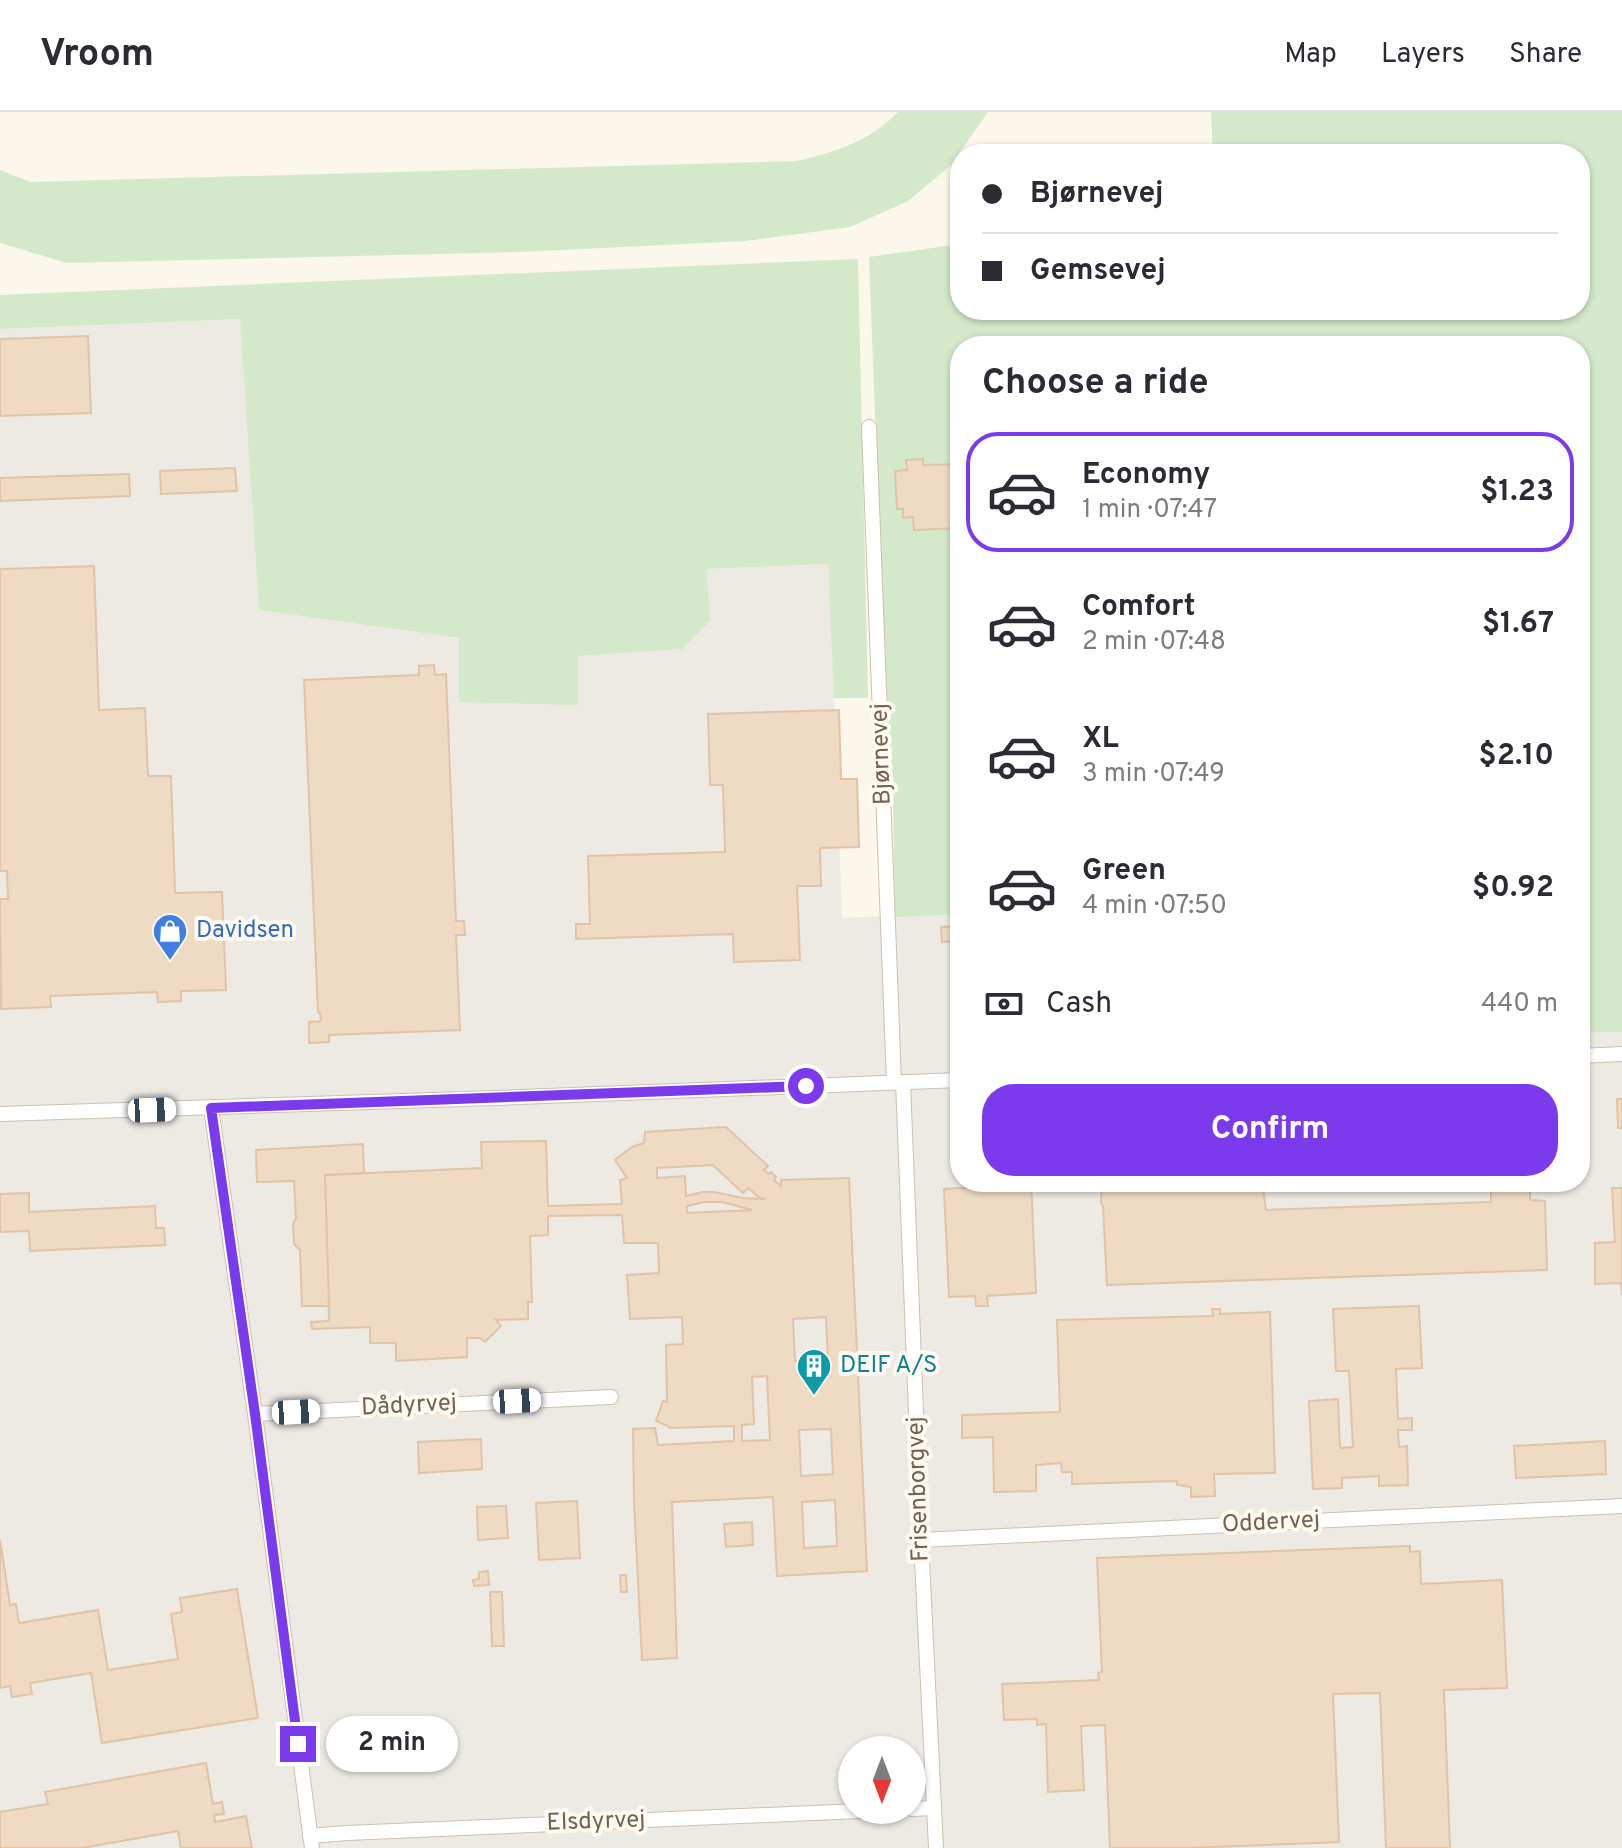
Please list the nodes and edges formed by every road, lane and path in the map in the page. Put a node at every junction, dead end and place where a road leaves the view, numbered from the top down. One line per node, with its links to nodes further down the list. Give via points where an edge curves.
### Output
1 (869, 427): 5 (street, Bjørnevej)
2 (1622, 1054): 3 (street)
3 (1590, 1056)
4 (950, 1080): 5 (street)
5 (898, 1082): 6 (street); 11 (street, Frisenborgvej)
6 (211, 1108): 7 (street); 9 (street)
7 (0, 1114)
8 (611, 1397): 9 (street, Dådyrvej)
9 (255, 1414): 15 (street)
10 (1622, 1506): 11 (street, Oddervej)
11 (921, 1540): 13 (street, Frisenborgvej)
12 (926, 1808): 13 (street)
13 (933, 1808): 16 (street, Frisenborgvej)
14 (838, 1812): 15 (street, Elsdyrvej, via 363,1832)
15 (311, 1842)
16 (936, 1848)

